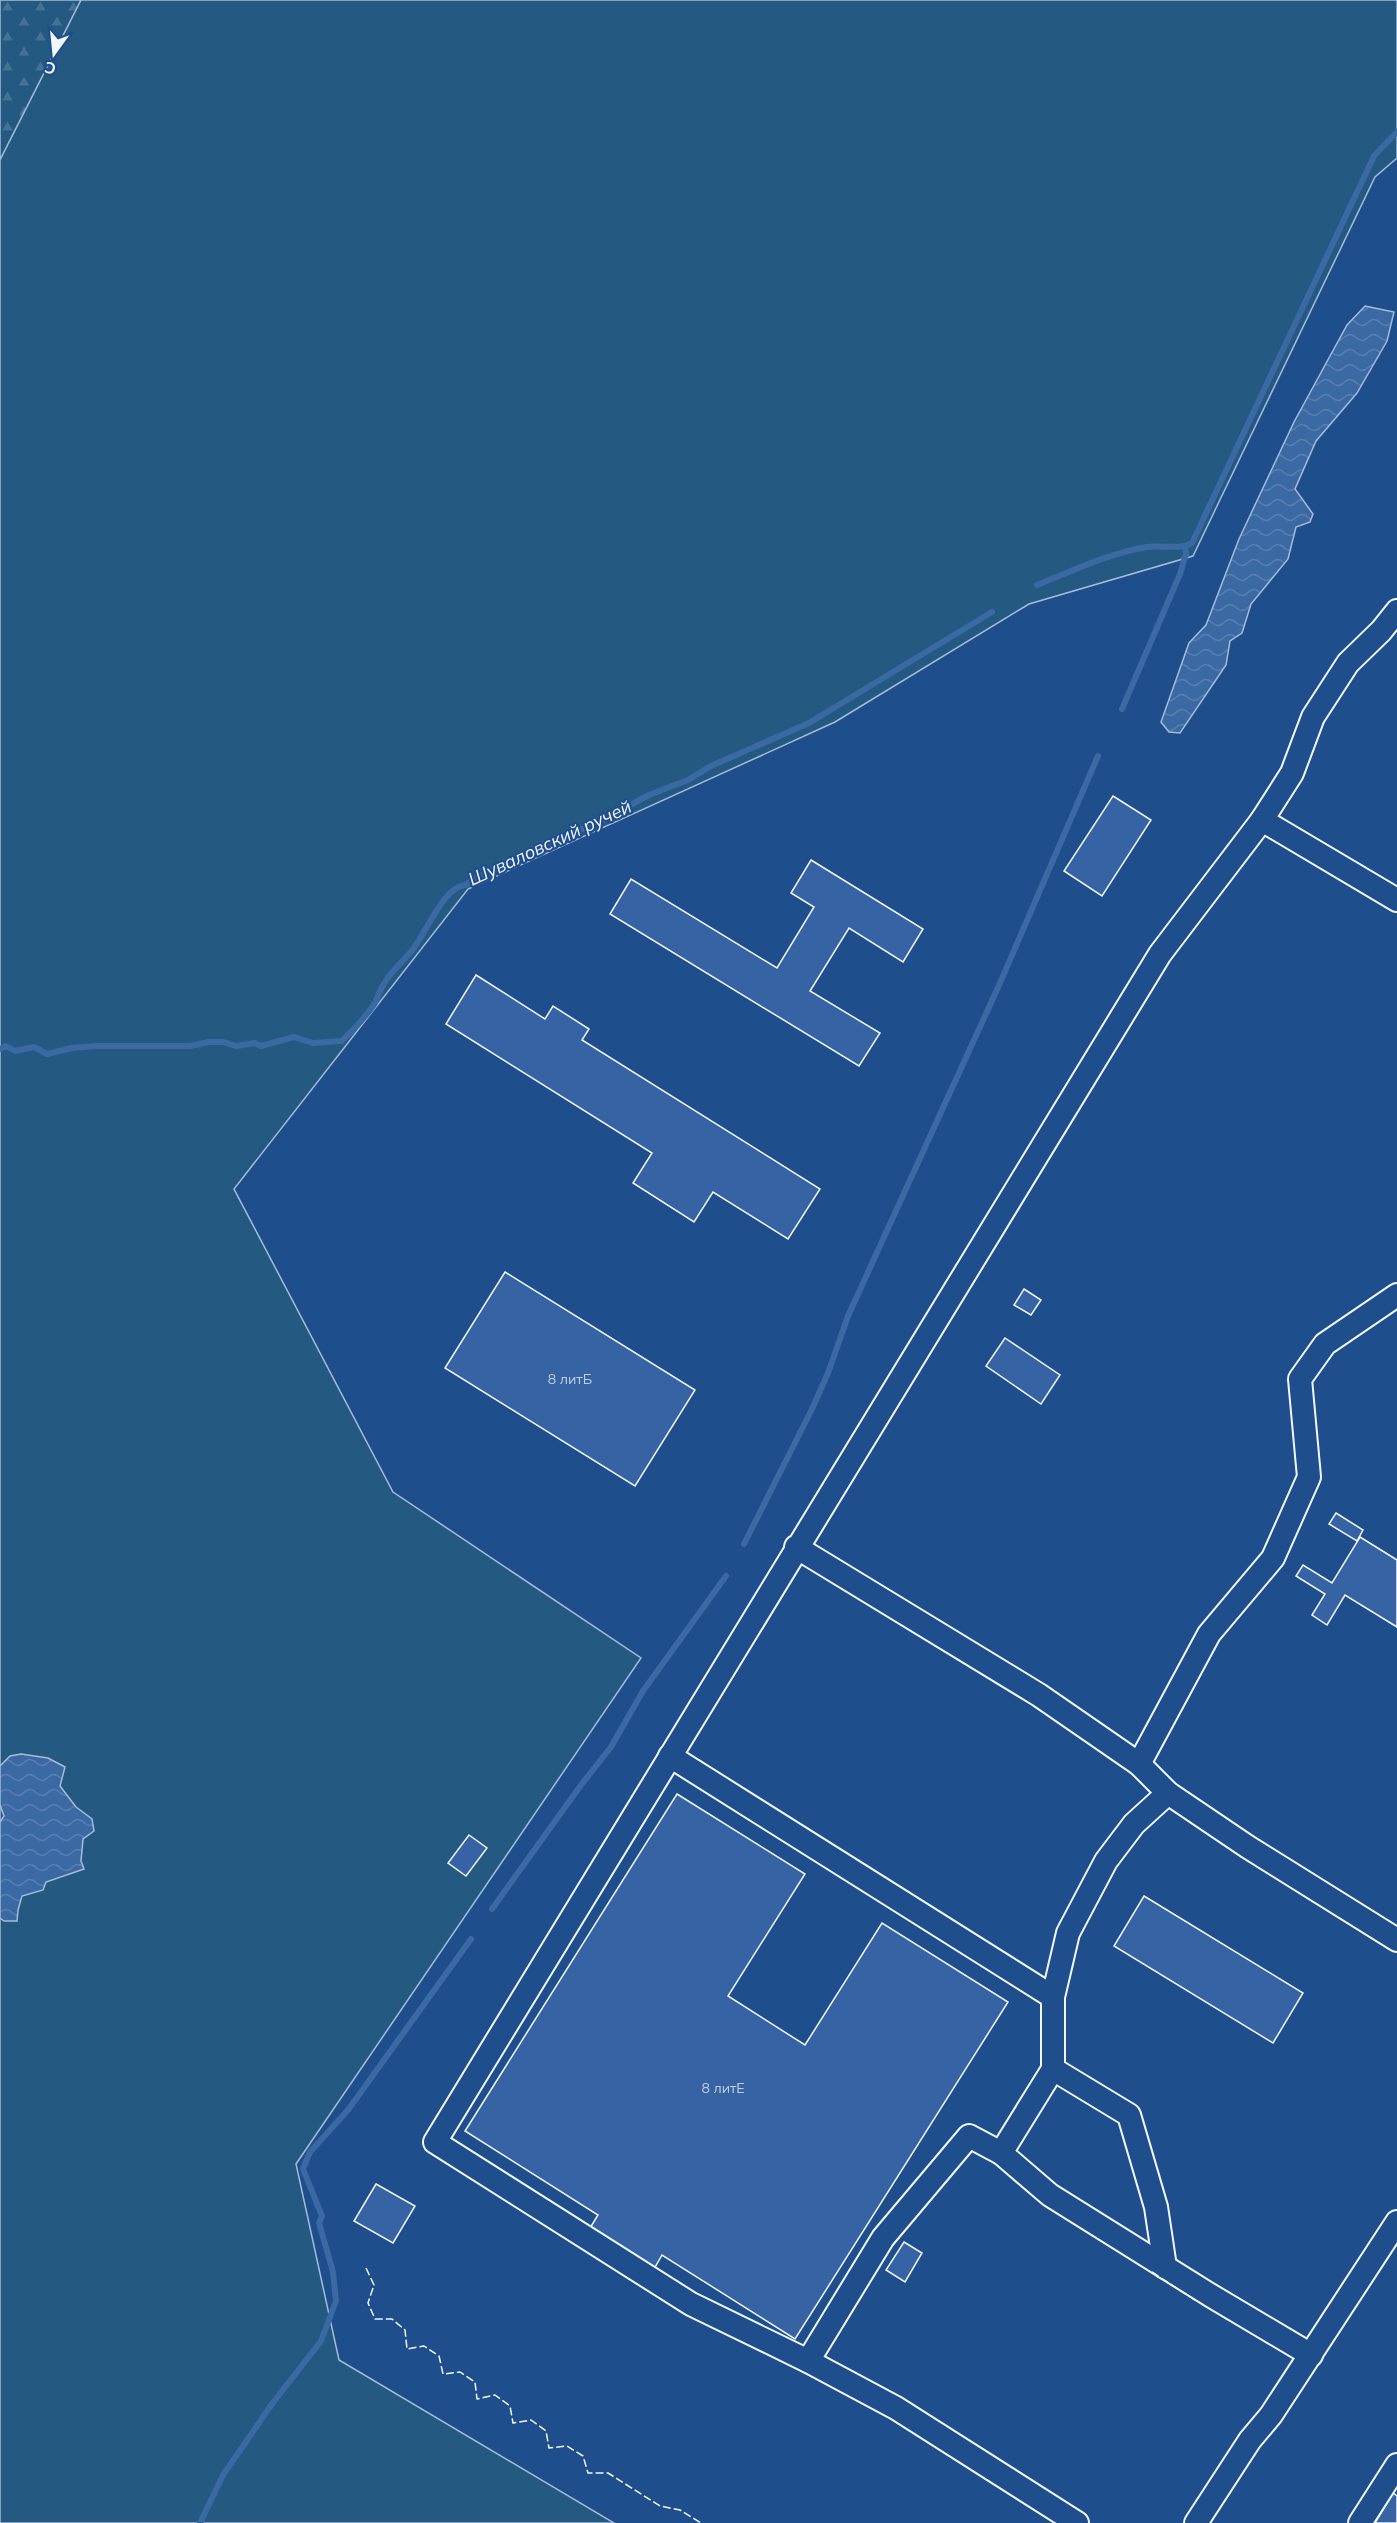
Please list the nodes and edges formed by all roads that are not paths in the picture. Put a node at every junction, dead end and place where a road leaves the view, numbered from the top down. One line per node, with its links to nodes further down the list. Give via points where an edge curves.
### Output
1 (1397, 611): 2 (lane, via 1348,663 1313,717 1292,773)
2 (1262, 820): 3 (lane); 5 (lane, via 1161,954)
3 (1397, 900)
4 (1397, 1295): 7 (lane, via 1325,1344 1300,1379 1309,1477 1273,1558 1209,1634)
5 (796, 1547): 6 (lane); 7 (lane, via 1039,1695)
6 (670, 1756): 10 (lane); 16 (lane, via 435,2142 691,2304)
7 (1139, 1764): 8 (lane)
8 (1168, 1793): 9 (lane); 10 (lane, via 1134,1824 1106,1861 1068,1933)
9 (1397, 1940)
10 (1053, 1996): 11 (lane)
11 (1053, 2069): 12 (lane); 14 (lane, via 1130,2115 1156,2207)
12 (1001, 2153): 14 (lane, via 1050,2195); 16 (lane, via 969,2136 883,2238)
13 (1397, 2222): 15 (lane)
14 (1166, 2267): 15 (lane)
15 (1311, 2355): 19 (lane)
16 (808, 2361): 18 (lane, via 896,2408)
17 (1397, 2465): 20 (lane)
18 (1077, 2523)
19 (1196, 2523)
20 (1360, 2523)

